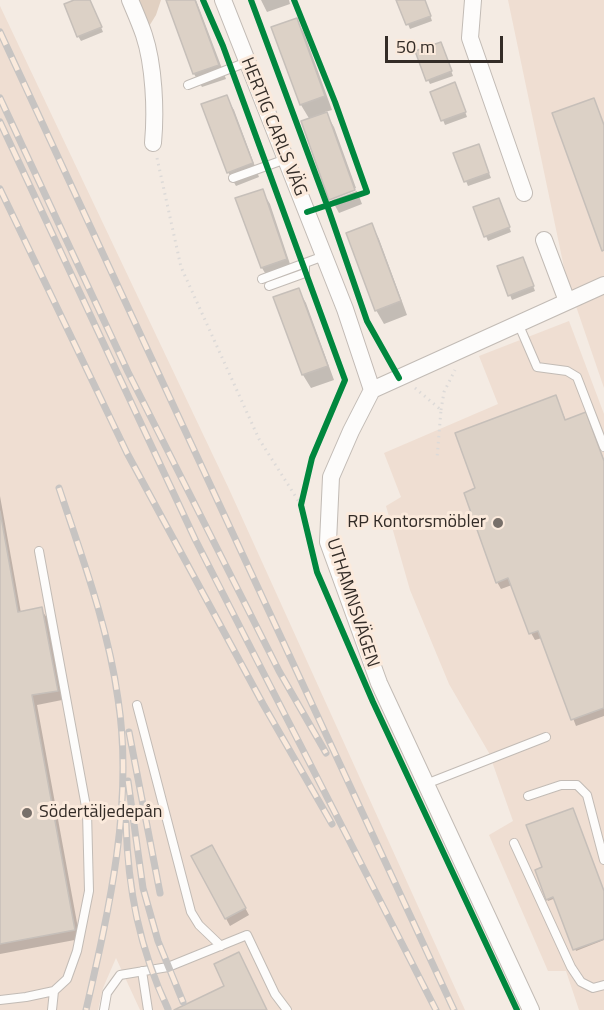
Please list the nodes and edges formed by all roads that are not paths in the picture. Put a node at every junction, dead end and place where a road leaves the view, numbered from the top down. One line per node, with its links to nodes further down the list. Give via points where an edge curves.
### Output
1 (130, 0): 6 (street, via 145,36 152,79 156,120)
2 (223, 0): 4 (street, HERTIG CARLS VÄG)
3 (473, 0): 9 (street, via 470,38)
4 (247, 62): 5 (lane); 7 (street, HERTIG CARLS VÄG)
5 (188, 85)
6 (153, 143)
7 (286, 159): 8 (lane); 11 (street, HERTIG CARLS VÄG)
8 (232, 178)
9 (524, 193)
10 (544, 240): 14 (street)
11 (324, 256): 12 (lane); 16 (street, HERTIG CARLS VÄG)
12 (265, 283)
13 (604, 285): 14 (street)
14 (567, 301): 15 (street)
15 (518, 323): 16 (street); 17 (lane, via 537,367 567,371 577,377)
16 (372, 390): 21 (street, UTHAMNSVÄGEN, via 331,477 328,542 379,683)
17 (604, 447)
18 (39, 551): 28 (lane, via 87,812 89,850 89,891 77,951 67,979)
19 (137, 705): 25 (lane, via 191,912)
20 (546, 737): 21 (lane)
21 (426, 784): 34 (street, UTHAMNSVÄGEN)
22 (528, 796): 24 (lane, via 561,784 578,784 587,795)
23 (514, 843): 27 (lane, via 571,968 581,982 593,988)
24 (604, 860)
25 (221, 946): 26 (lane, via 168,967); 33 (lane, via 248,935 275,994)
26 (142, 971): 31 (lane, via 120,975 107,993); 32 (lane)
27 (604, 985)
28 (54, 991): 29 (lane); 30 (lane)
29 (0, 1000)
30 (52, 1010)
31 (104, 1010)
32 (147, 1010)
33 (287, 1010)
34 (531, 1010)

